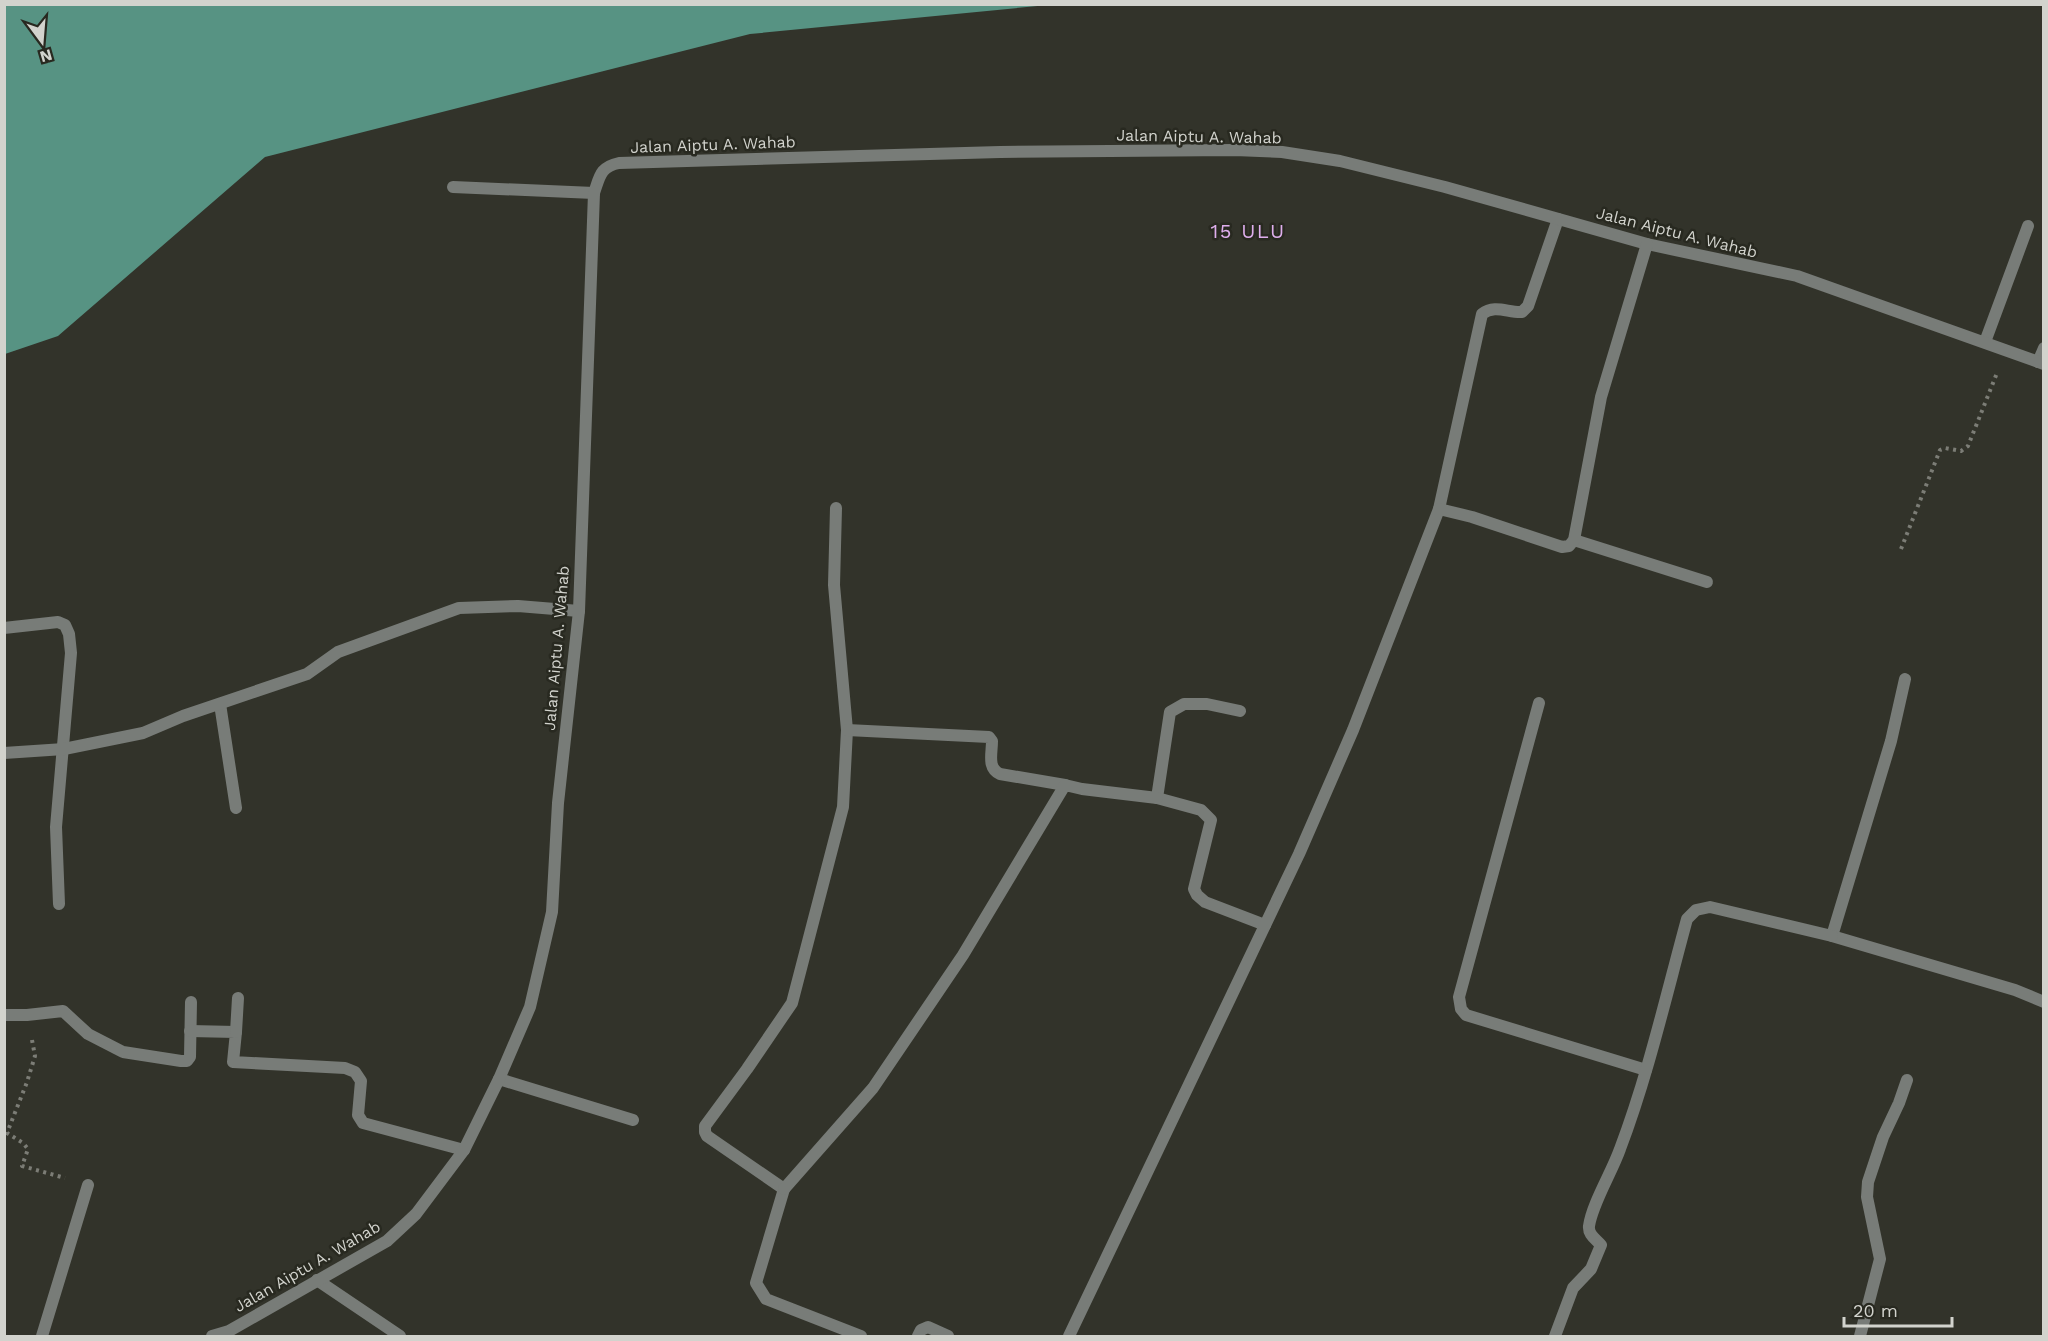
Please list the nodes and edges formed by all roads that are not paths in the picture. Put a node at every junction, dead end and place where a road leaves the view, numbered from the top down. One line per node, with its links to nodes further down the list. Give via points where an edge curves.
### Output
1 (453, 188): 2 (street)
2 (594, 193): 3 (street, Jalan Aiptu A. Wahab, via 602,172 608,165 619,163 1235,150 1340,161); 13 (street, Jalan Aiptu A. Wahab)
3 (1558, 219): 5 (street, Jalan Aiptu A. Wahab); 10 (street, via 1528,306 1522,312 1499,309 1482,314)
4 (2028, 226): 6 (street)
5 (1647, 244): 6 (street, Jalan Aiptu A. Wahab, via 1797,276); 11 (street, via 1601,398)
6 (1985, 342): 8 (street, Jalan Aiptu A. Wahab)
7 (2043, 348): 8 (street)
8 (2041, 363)
9 (836, 507): 19 (street, via 834,585)
10 (1439, 509): 11 (street, via 1562,547); 26 (street, via 1353,730)
11 (1574, 540): 12 (street)
12 (1707, 582)
13 (579, 611): 16 (street, via 518,606 459,608 338,652 307,674); 35 (street, Jalan Aiptu A. Wahab, via 558,803 552,912 530,1007)
14 (4, 628): 20 (street, via 58,622 65,625 70,653)
15 (1905, 679): 27 (street, via 1891,741)
16 (220, 704): 20 (street, via 143,733); 24 (street)
17 (1539, 704): 34 (street, via 1459,997 1461,1009 1466,1015)
18 (1240, 711): 23 (street, via 1184,704 1170,712)
19 (847, 730): 22 (street, via 988,737 992,741 993,771); 40 (street, via 843,807 792,1003 705,1125 707,1136)
20 (64, 749): 21 (street); 25 (street, via 56,827)
21 (4, 753)
22 (1065, 785): 23 (street); 40 (street, via 963,955 873,1088)
23 (1157, 798): 26 (street, via 1201,810 1211,820 1194,889 1197,895 1205,902)
24 (236, 808)
25 (59, 904)
26 (1265, 925): 49 (street)
27 (1832, 936): 30 (street, via 2015,990); 34 (street, via 1710,907 1696,910 1687,919)
28 (238, 998): 33 (street)
29 (191, 1002): 32 (street)
30 (2043, 1002)
31 (4, 1015): 32 (street, via 63,1011 88,1034 123,1052 181,1061 190,1057)
32 (190, 1031): 33 (street)
33 (236, 1032): 38 (street, via 233,1062 345,1068 355,1072 361,1081 358,1115 363,1123)
34 (1646, 1070): 50 (street, via 1620,1150 1589,1226 1600,1250 1591,1269 1573,1288)
35 (499, 1078): 37 (street); 38 (street, Jalan Aiptu A. Wahab)
36 (1907, 1080): 51 (street, via 1868,1182 1867,1197 1880,1254)
37 (633, 1120)
38 (464, 1150): 41 (street, Jalan Aiptu A. Wahab, via 416,1214 387,1241)
39 (88, 1185): 43 (street)
40 (784, 1189): 46 (street, via 756,1283 759,1290 766,1299)
41 (317, 1280): 42 (street, Jalan Aiptu A. Wahab); 45 (street)
42 (229, 1334): 44 (street, Jalan Aiptu A. Wahab)
43 (42, 1336)
44 (212, 1336)
45 (400, 1336)
46 (861, 1336)
47 (918, 1336): 48 (street, via 928,1328)
48 (948, 1336)
49 (1069, 1336)
50 (1555, 1336)
51 (1860, 1336)

